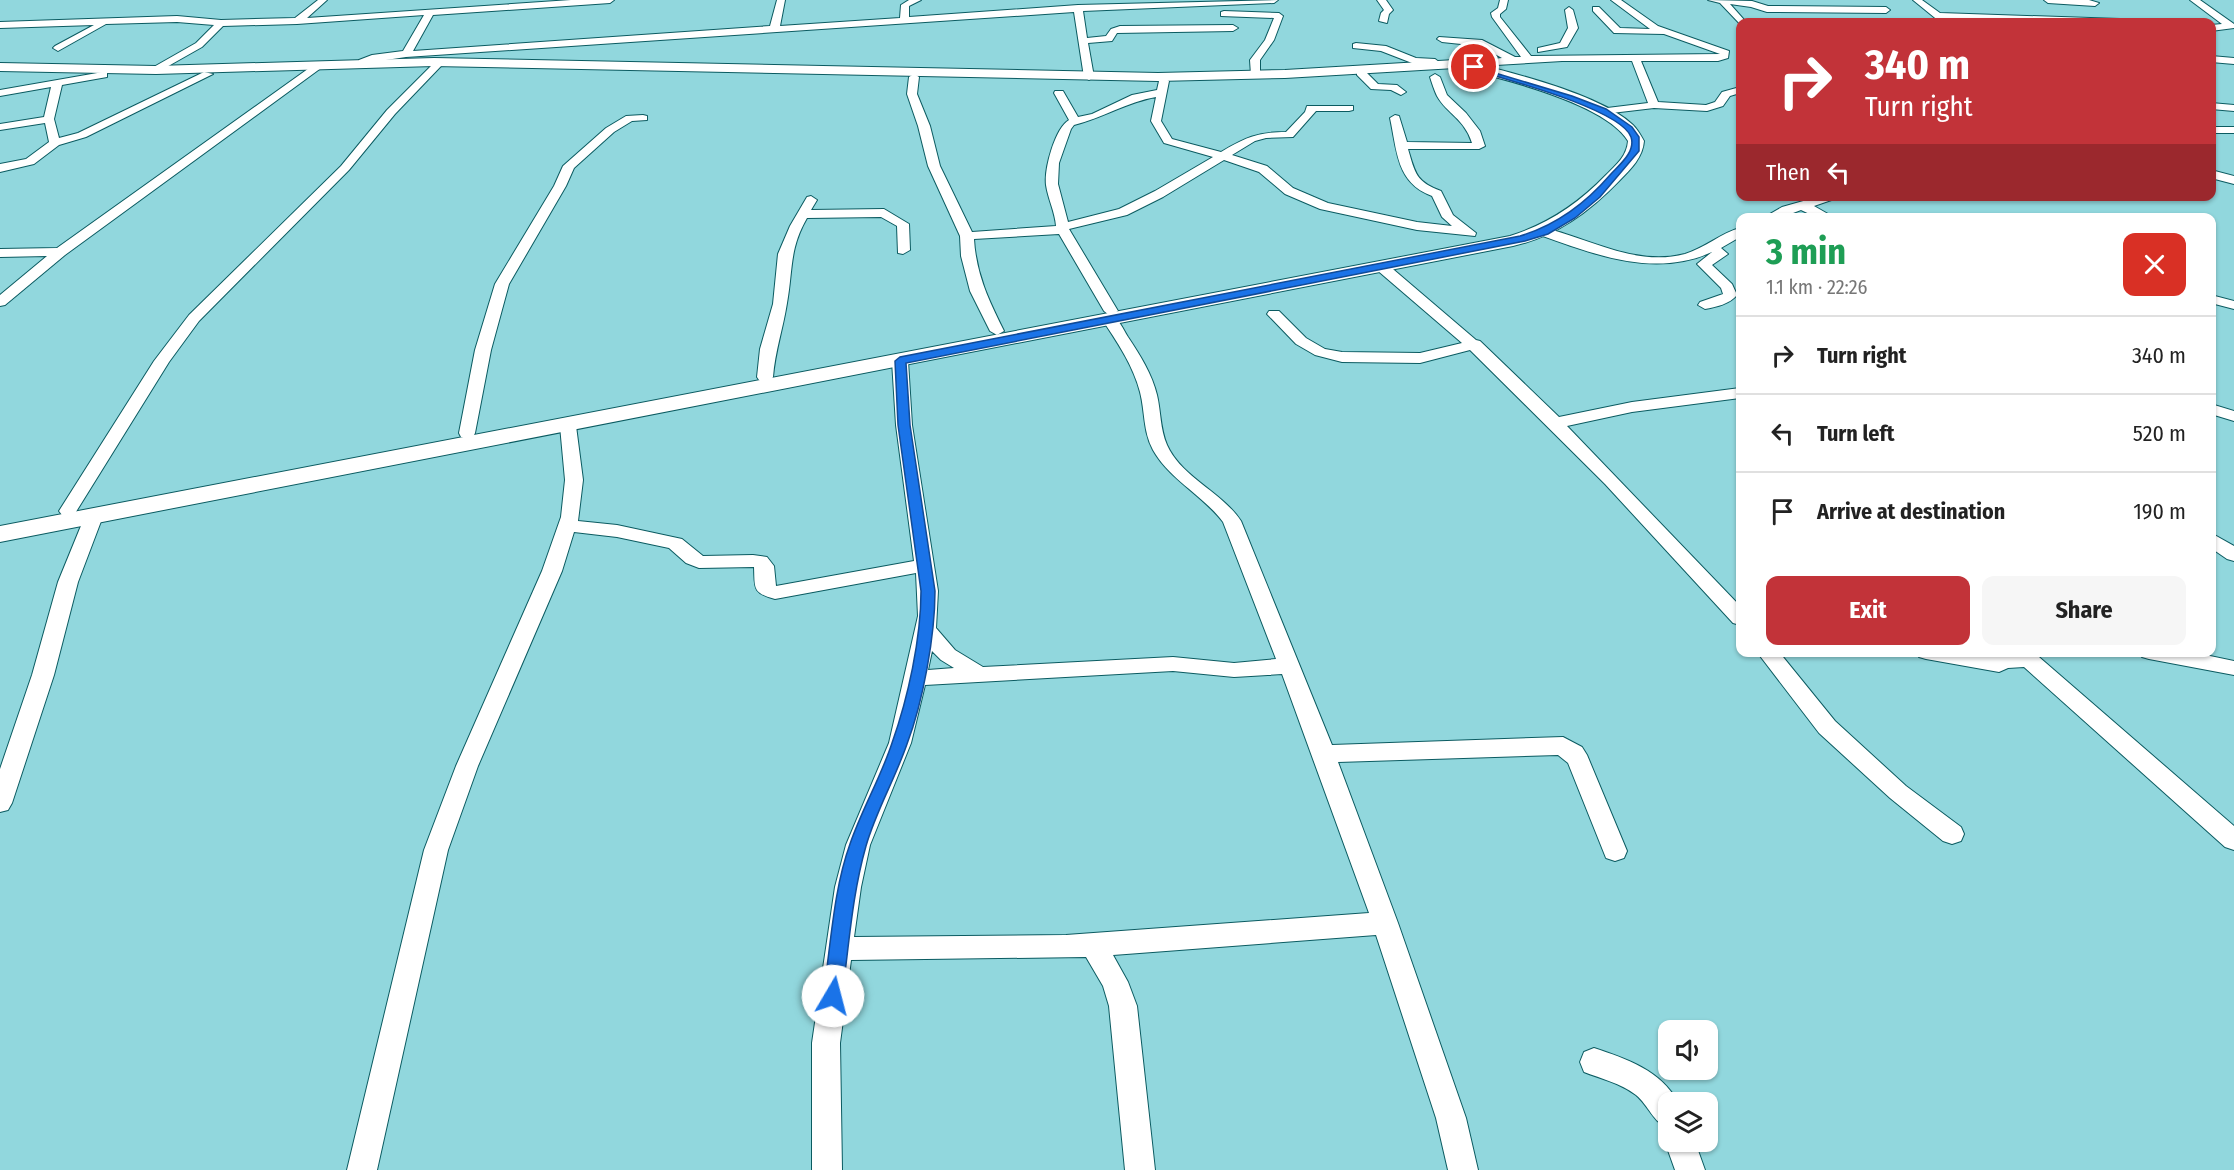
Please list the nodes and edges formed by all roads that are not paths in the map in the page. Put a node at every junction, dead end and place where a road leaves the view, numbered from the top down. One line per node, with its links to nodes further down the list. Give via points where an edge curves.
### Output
1 (323, 0): 31 (street)
2 (610, 0): 16 (street)
3 (781, 0): 38 (street)
4 (917, 0): 30 (street, via 905,5)
5 (1036, 0): 24 (street)
6 (1274, 0): 15 (street)
7 (1382, 0): 32 (street, via 1389,10 1384,13)
8 (1504, 0): 46 (street, via 1496,17)
9 (1615, 0): 39 (street, via 1650,25)
10 (1712, 0): 17 (street)
11 (1917, 0): 29 (street)
12 (2047, 0): 18 (street); 20 (street)
13 (2194, 0): 37 (street, via 2231,26)
14 (1180, 1): 15 (street); 19 (street)
15 (1209, 1): 26 (street)
16 (545, 2): 25 (street)
17 (1724, 3): 23 (street, via 1780,9); 28 (street)
18 (2095, 3)
19 (1078, 8): 24 (street); 41 (street)
20 (2058, 8)
21 (1596, 9): 39 (street, via 1617,31)
22 (1569, 10): 46 (street, via 1573,28 1564,45)
23 (1886, 10)
24 (1034, 11): 30 (street)
25 (429, 14): 27 (street); 45 (street)
26 (1217, 14): 41 (street, via 1237,31 1120,29 1109,39); 63 (street, via 1279,16 1269,42 1256,48)
27 (349, 18): 31 (street); 36 (street)
28 (1737, 18)
29 (1940, 18)
30 (904, 20): 38 (street)
31 (297, 21): 34 (street)
32 (1384, 21)
33 (104, 23): 34 (street, via 177,19); 35 (street); 44 (street)
34 (221, 23): 57 (street, via 199,45)
35 (0, 25)
36 (340, 26)
37 (2216, 28)
38 (774, 30): 45 (street)
39 (1668, 32): 47 (street)
40 (1442, 39): 50 (street, via 1482,43)
41 (1082, 40): 65 (street)
42 (1356, 46): 58 (street, via 1383,48 1415,61 1432,61)
43 (1733, 46): 47 (street)
44 (58, 48)
45 (406, 54): 52 (street)
46 (1526, 55): 48 (street); 50 (street)
47 (1725, 55): 48 (street)
48 (1635, 57): 72 (street)
49 (2216, 59): 51 (street)
50 (1513, 60): 55 (street)
51 (2234, 61)
52 (362, 62): 57 (street); 65 (street)
53 (437, 65): 56 (street); 64 (street); 122 (street, via 345,168 194,318 162,361)
54 (0, 67): 57 (street)
55 (1460, 67): 58 (street); 60 (street); 76 (street, via 1544,89); 98 (street, via 1584,109 1612,127 1621,139 1612,161 1557,213 1533,226)
56 (316, 68): 61 (street); 103 (street)
57 (156, 70)
58 (1437, 70): 63 (street); 85 (street, via 1442,96 1474,131 1479,146)
59 (0, 72): 62 (street)
60 (1361, 73): 67 (street); 69 (street, via 1375,87)
61 (208, 74): 62 (street); 84 (street, via 82,135)
62 (103, 75): 66 (street)
63 (1256, 75): 65 (street)
64 (915, 77): 67 (street); 100 (street, via 912,94 934,166)
65 (1089, 77)
66 (57, 84): 70 (street); 79 (street)
67 (1162, 87): 80 (street); 86 (street, via 1156,123 1168,141)
68 (1736, 91): 72 (street, via 1707,108)
69 (1401, 92)
70 (0, 93)
71 (1059, 93): 80 (street)
72 (1654, 105): 76 (street)
73 (2216, 106): 75 (street)
74 (1349, 108): 86 (street, via 1311,108 1289,135 1255,138)
75 (2234, 108)
76 (1603, 111): 97 (street, via 1629,129 1635,137 1635,151 1597,195)
77 (643, 118): 121 (street, via 630,118 610,130 569,166 502,284 483,350)
78 (1395, 118): 85 (street)
79 (49, 119): 81 (street); 84 (street)
80 (1075, 121): 96 (street, via 1066,128 1053,163 1052,184)
81 (0, 127)
82 (2216, 130): 83 (street)
83 (2234, 130)
84 (55, 143): 87 (street, via 24,166)
85 (1400, 145): 98 (street, via 1411,177 1421,188 1437,194 1448,217)
86 (1224, 156): 96 (street, via 1123,212); 98 (street, via 1263,169 1289,191 1324,206)
87 (0, 168)
88 (2216, 175): 89 (street)
89 (2234, 180)
90 (811, 200): 95 (street)
91 (1813, 201): 92 (street)
92 (1802, 206): 93 (street); 94 (street)
93 (1783, 213)
94 (1817, 213)
95 (803, 214): 102 (street, via 884,213 903,224); 115 (street, via 784,254 780,304)
96 (1063, 229): 100 (street); 111 (street)
97 (1545, 232): 101 (street, via 1590,248 1636,257 1677,259); 105 (street)
98 (1474, 236): 111 (street)
99 (1736, 236): 101 (street)
100 (967, 237): 112 (street, via 977,291)
101 (1713, 248): 108 (street, via 1721,254 1704,264 1730,295)
102 (903, 250)
103 (60, 252): 104 (street); 107 (street)
104 (0, 253)
105 (1382, 267): 111 (street); 113 (street)
106 (2216, 300): 109 (street)
107 (0, 302)
108 (1705, 305)
109 (2234, 305)
110 (1275, 314): 113 (street, via 1311,348 1342,357 1420,358)
111 (1110, 315): 112 (street); 114 (street); 137 (street, via 1140,371 1163,453 1184,477 1216,501 1232,521)
112 (997, 332): 115 (street)
113 (1475, 344): 119 (street)
114 (900, 361): 120 (street); 129 (street, via 904,425)
115 (765, 377): 121 (street)
116 (1736, 394): 119 (street, via 1632,407)
117 (2216, 411): 118 (street)
118 (2234, 416)
119 (1556, 423): 130 (street)
120 (568, 426): 123 (street); 125 (street, via 574,480)
121 (467, 434): 122 (street)
122 (68, 510): 124 (street)
123 (94, 516): 126 (street); 142 (street, via 68,582 43,675)
124 (0, 525)
125 (567, 526): 129 (street, via 666,540 683,547 689,557 701,562 760,561 764,566 765,589 776,593); 152 (street, via 552,571 435,850)
126 (0, 534)
127 (2216, 542): 128 (street)
128 (2234, 555)
129 (925, 565): 131 (street)
130 (1736, 614)
131 (926, 630): 139 (street, via 948,655); 140 (street)
132 (1771, 657): 143 (street, via 1827,727 1898,792)
133 (1954, 657): 134 (street, via 2000,665 1998,660 2017,662)
134 (2028, 657)
135 (2031, 657): 144 (street)
136 (2176, 657): 138 (street)
137 (1287, 666): 139 (street, via 1234,670 1173,664); 141 (street)
138 (2234, 668)
139 (978, 674): 140 (street)
140 (916, 678): 148 (street, via 900,743 858,845)
141 (1324, 754): 145 (street, via 1563,746 1579,761); 146 (street)
142 (0, 803)
143 (1952, 834)
144 (2234, 840)
145 (1615, 851)
146 (1385, 923): 147 (street); 155 (street, via 1448,1107)
147 (1093, 945): 148 (street); 154 (street, via 1115,982 1123,1006)
148 (839, 949): 153 (street, via 826,1043)
149 (1594, 1062): 150 (street, via 1623,1071 1646,1084)
150 (1658, 1100)
151 (1684, 1152): 156 (street)
152 (362, 1170)
153 (827, 1170)
154 (1140, 1170)
155 (1463, 1170)
156 (1690, 1170)

